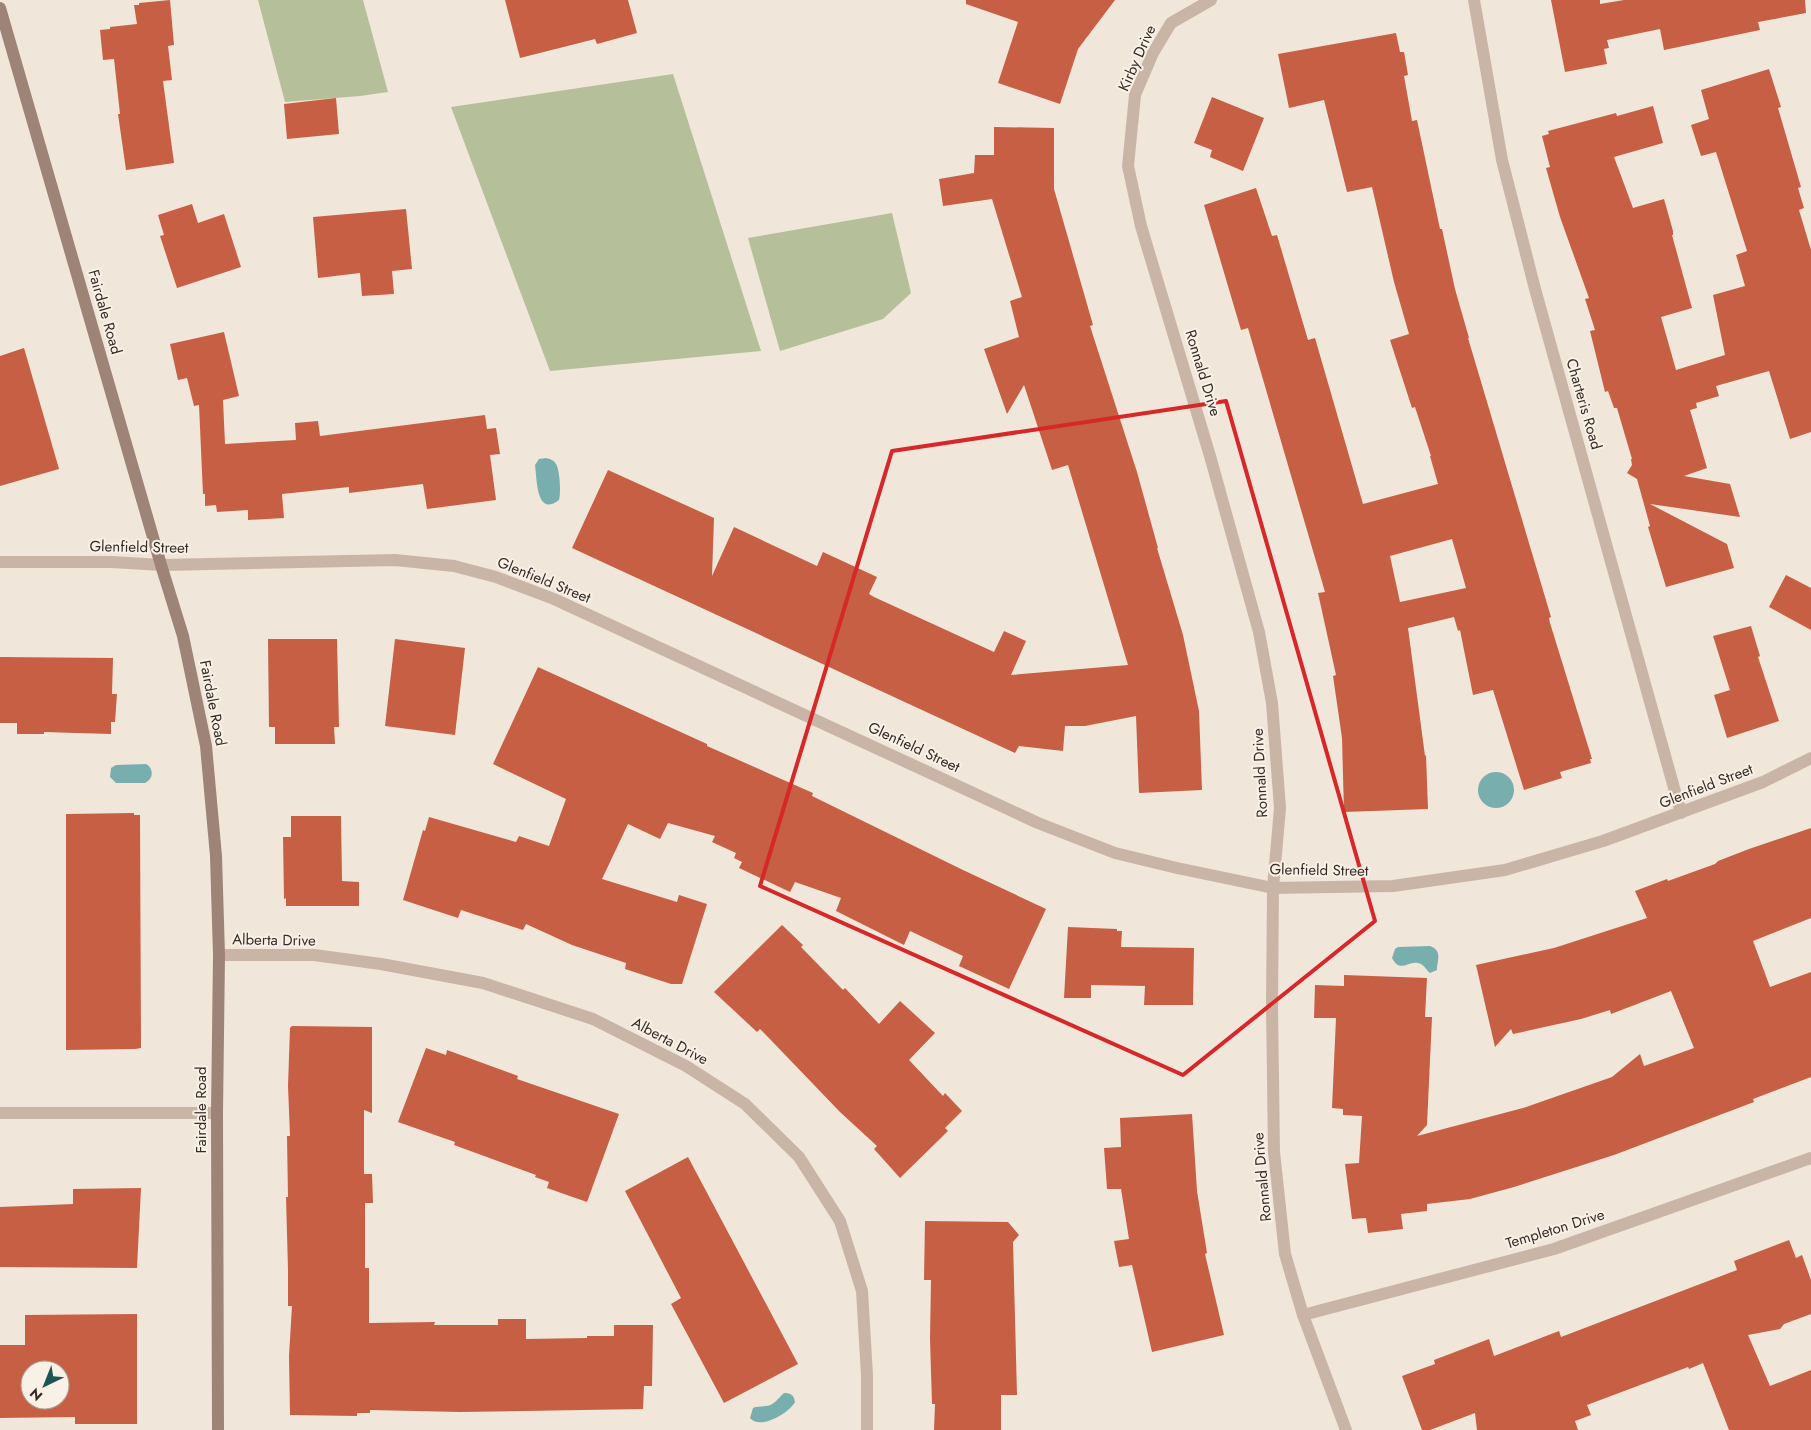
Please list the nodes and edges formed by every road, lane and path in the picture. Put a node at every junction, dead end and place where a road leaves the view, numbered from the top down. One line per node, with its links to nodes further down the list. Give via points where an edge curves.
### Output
1 (1211, 0): 4 (street, Kirby Drive, via 1171,23 1154,53 1135,95)
2 (1474, 0): 8 (street, Charteris Road, via 1502,160 1535,290)
3 (0, 8): 6 (street, Fairdale Road)
4 (1130, 152): 9 (street, Ronnald Drive, via 1128,166 1142,226 1259,632 1272,703 1280,808)
5 (0, 562): 6 (street, Glenfield Street)
6 (161, 565): 9 (street, Glenfield Street, via 395,560 454,566 496,576 554,599 1038,823 1115,853); 10 (street, Fairdale Road, via 183,636 206,746 216,856)
7 (1811, 758): 8 (street, Glenfield Street, via 1762,782)
8 (1681, 813): 9 (street, Glenfield Street, via 1505,870 1393,886)
9 (1273, 888): 14 (street, Ronnald Drive, via 1274,1152 1285,1254)
10 (219, 955): 11 (street, Fairdale Road); 16 (street, Alberta Drive, via 314,955 483,983 593,1019 686,1066 745,1104 799,1157 840,1221 862,1291)
11 (217, 1112): 12 (street); 15 (street, Fairdale Road)
12 (0, 1113)
13 (1811, 1158): 14 (street, Templeton Drive, via 1554,1249)
14 (1303, 1315): 17 (street, Ronnald Drive)
15 (218, 1430)
16 (867, 1430)
17 (1346, 1430)

